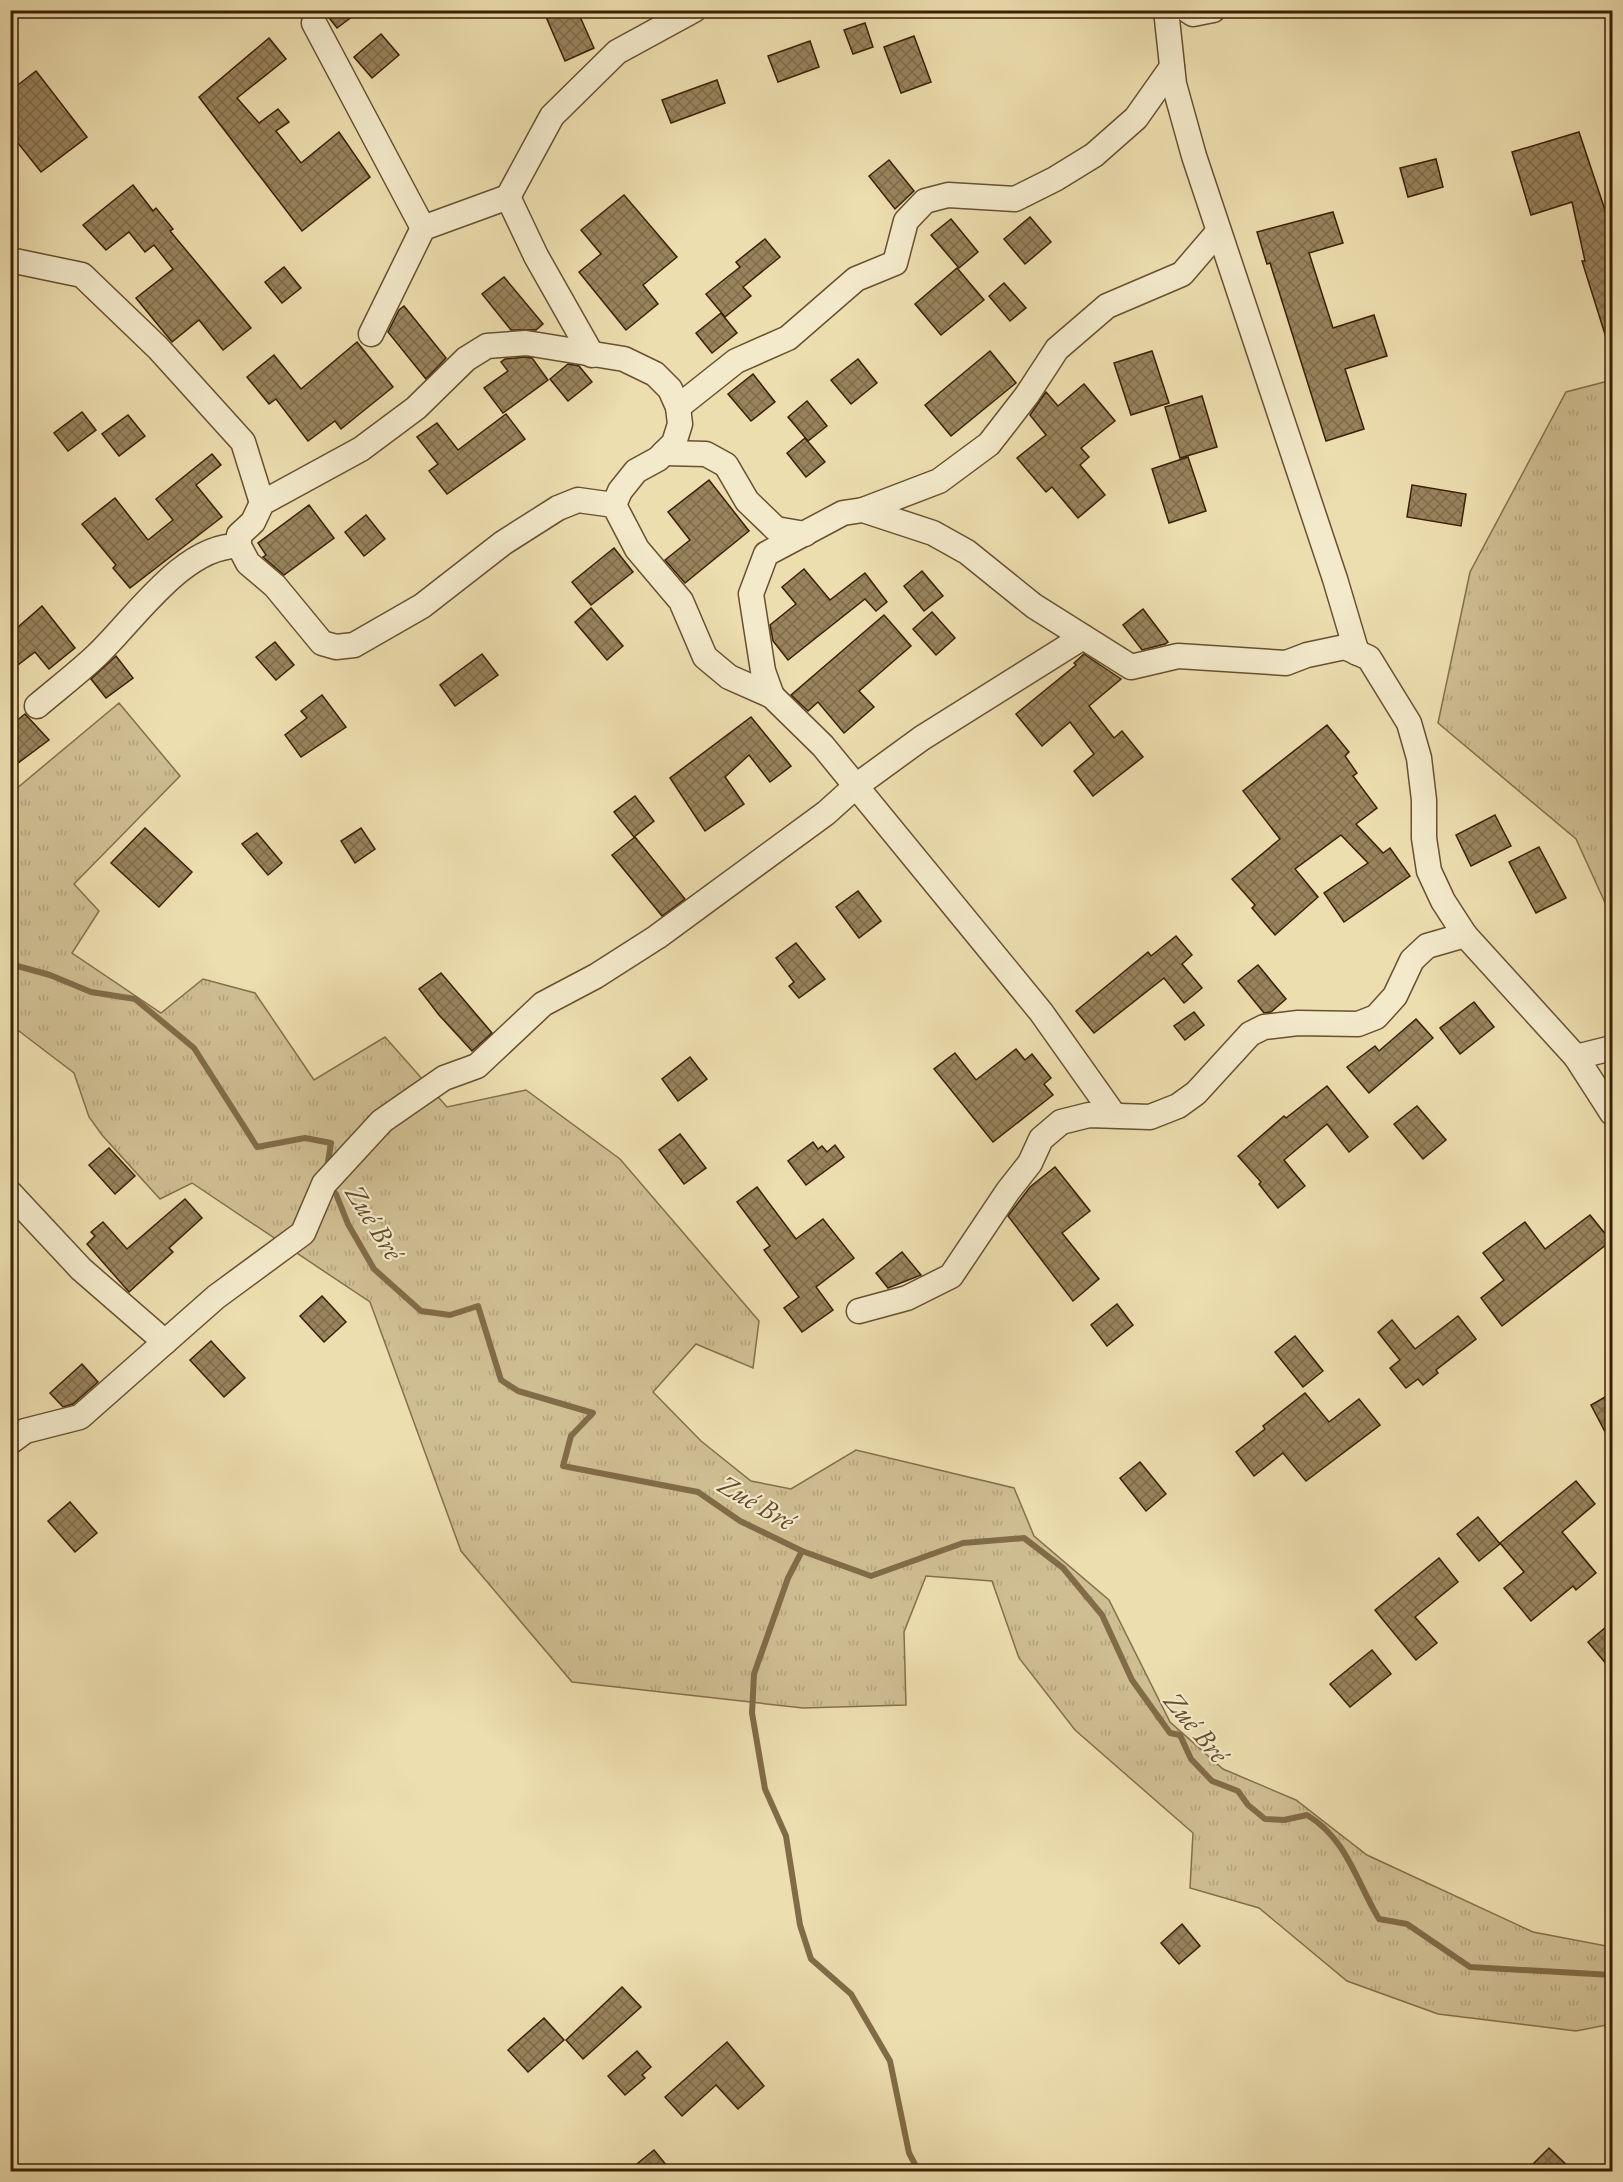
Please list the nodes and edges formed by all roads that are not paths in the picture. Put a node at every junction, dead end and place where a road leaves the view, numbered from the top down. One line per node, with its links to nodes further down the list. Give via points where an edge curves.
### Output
1 (694, 10): 7 (street, via 617,52 552,116)
2 (1166, 10): 6 (street)
3 (1187, 10): 4 (street, via 1193,14)
4 (1213, 10)
5 (314, 23): 8 (street)
6 (1172, 67): 9 (street); 13 (street, via 1136,118 1094,155 1055,179 1015,199 948,195 925,201 906,221 895,263 856,279 788,338 736,361)
7 (508, 197): 8 (street); 12 (street)
8 (423, 228): 11 (street)
9 (1218, 232): 17 (street, via 1182,274 1107,306 1057,349 989,444 939,481); 21 (street)
10 (10, 260): 15 (street, via 82,275 158,348 243,442)
11 (371, 334)
12 (592, 355): 13 (street, via 624,359 655,374 670,390); 15 (street, via 526,343 487,346 466,359 416,408 361,449)
13 (678, 407): 14 (street, via 680,424 675,443)
14 (664, 453): 16 (street, via 636,471 620,490); 18 (street, via 706,454 726,465 747,501 776,529)
15 (262, 503): 19 (street, via 253,522 239,535)
16 (614, 505): 19 (street, via 578,500 558,508 503,543 422,606 354,645 336,647 322,643 275,586 248,563); 22 (street, via 637,549 681,601 705,657 729,677)
17 (863, 510): 18 (street, via 843,513); 20 (street, via 933,533 967,552 1034,606)
18 (805, 534): 22 (street, via 766,554 751,594 763,671)
19 (240, 546): 23 (street, via 227,545 181,570 153,593 96,656)
20 (1083, 637): 21 (street, via 1131,667 1178,657 1286,663 1345,647); 24 (street, via 922,738)
21 (1357, 653): 25 (street, via 1369,658 1409,723 1419,758 1429,871)
22 (772, 696): 24 (street, via 823,746)
23 (37, 706)
24 (856, 786): 29 (street, via 1041,1012); 32 (street, via 826,813 657,937 543,1004 477,1066 444,1078 382,1121 324,1184 303,1233 216,1297)
25 (1465, 935): 27 (street); 29 (street, via 1427,946 1412,960 1395,996 1376,1017 1358,1024 1264,1027 1250,1034 1196,1093 1178,1106 1150,1117)
26 (1612, 1048): 27 (street)
27 (1576, 1057): 28 (street)
28 (1612, 1113)
29 (1114, 1115): 31 (street, via 1089,1115 1061,1122 1041,1138 1030,1163 951,1276 907,1298)
30 (10, 1193): 32 (street, via 81,1269)
31 (859, 1311)
32 (165, 1342): 33 (street, via 80,1418 25,1431)
33 (10, 1442)

